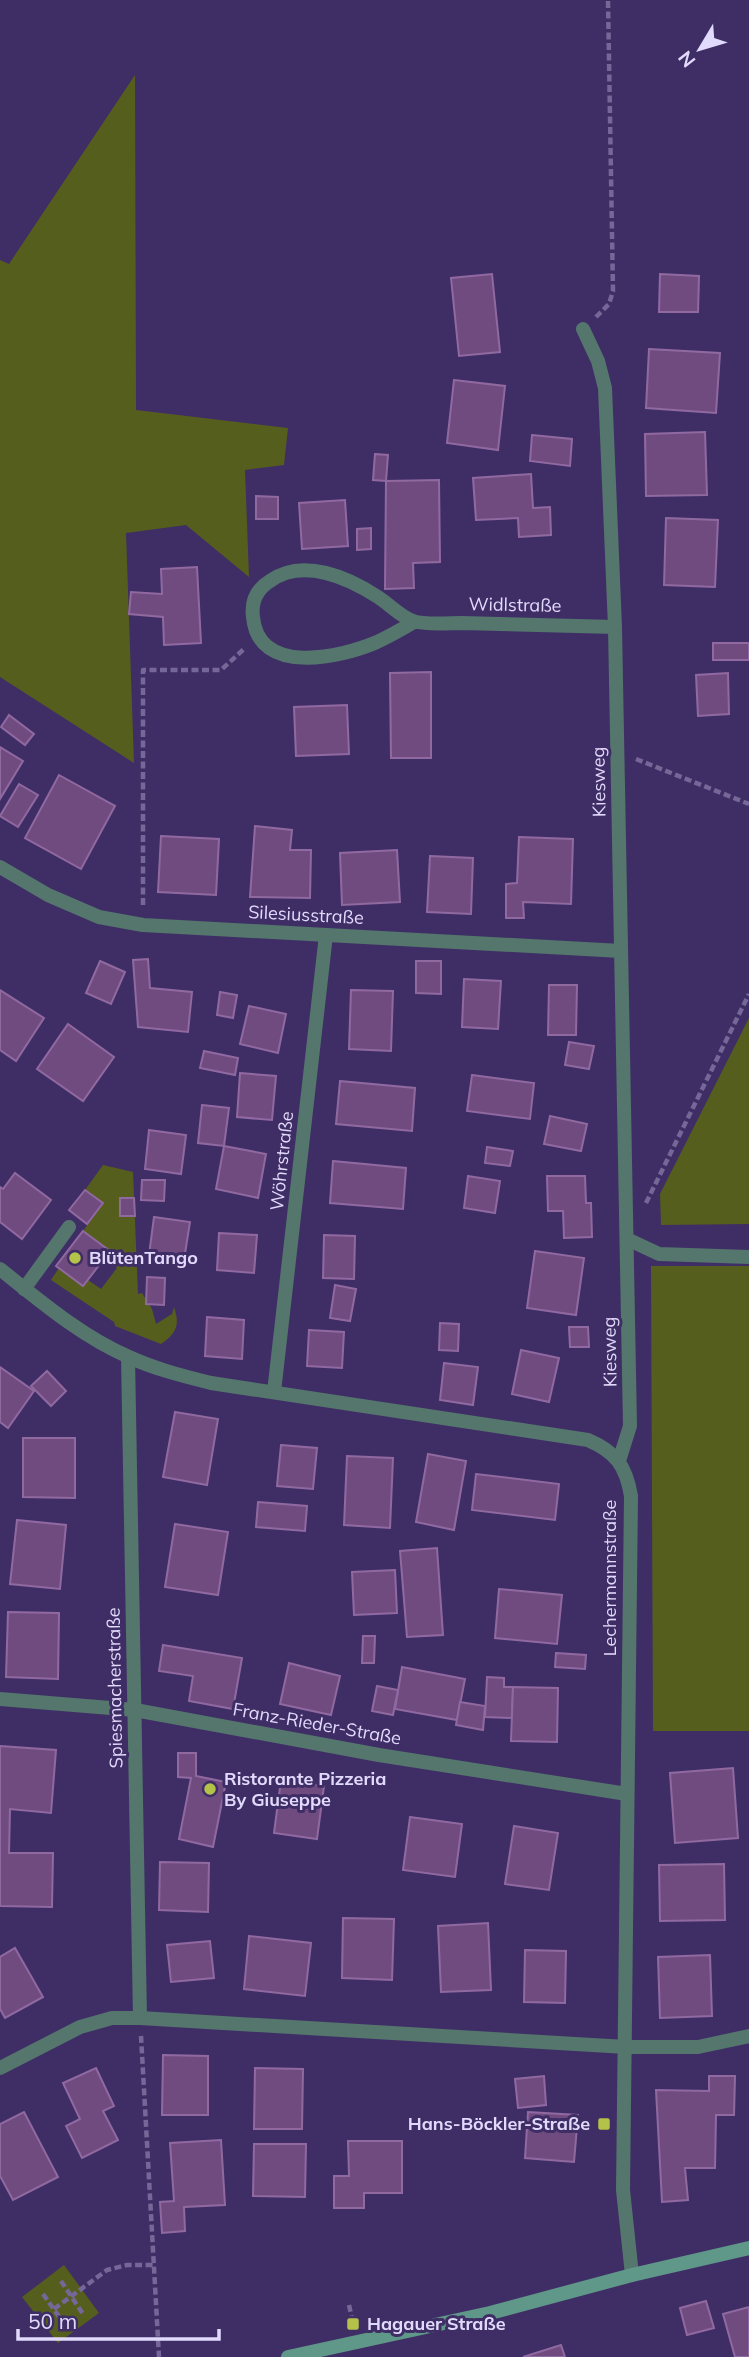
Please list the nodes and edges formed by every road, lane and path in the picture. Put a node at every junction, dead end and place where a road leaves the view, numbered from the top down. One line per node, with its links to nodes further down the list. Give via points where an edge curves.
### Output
1 (608, 0): 2 (path, via 613,291 609,304)
2 (583, 329): 4 (street, Kiesweg, via 605,388)
3 (414, 622): 4 (street, Widlstraße); 5 (street, Widlstraße, via 377,642 320,657 273,652); 5 (street, via 353,582 326,572 300,571 277,576 261,586 253,603)
4 (615, 627): 6 (street, Kiesweg)
5 (258, 637): 9 (path, via 221,670 143,670)
6 (618, 751): 7 (path); 11 (street, Kiesweg)
7 (749, 804)
8 (0, 867): 9 (street, Silesiusstraße, via 99,917)
9 (143, 925): 10 (street, Silesiusstraße)
10 (326, 935): 11 (street, Silesiusstraße); 20 (street, Wöhrstraße)
11 (621, 951): 13 (street, Kiesweg)
12 (749, 994): 13 (path, via 647,1202)
13 (626, 1221): 15 (street, Kiesweg)
14 (69, 1227): 18 (street)
15 (627, 1239): 16 (street, via 659,1254); 21 (street, Kiesweg, via 630,1426)
16 (749, 1257)
17 (0, 1269): 18 (street)
18 (24, 1289): 19 (street)
19 (128, 1357): 20 (street, via 211,1383); 23 (street, Spiesmacherstraße)
20 (274, 1392): 21 (street, via 587,1440)
21 (619, 1461): 24 (street, Lechermannstraße, via 631,1496)
22 (0, 1699): 23 (street, Franz-Rieder-Straße)
23 (135, 1710): 24 (street, Franz-Rieder-Straße); 25 (street, Spiesmacherstraße)
24 (627, 1794): 27 (street, Lechermannstraße)
25 (140, 2018): 27 (street); 28 (street, via 112,2018 80,2027); 30 (path)
26 (749, 2036): 27 (street, via 698,2047)
27 (626, 2047): 31 (street, Lechermannstraße, via 623,2190)
28 (0, 2068)
29 (749, 2248): 31 (street)
30 (153, 2265): 34 (path, via 107,2270); 40 (path)
31 (632, 2275): 41 (street, via 490,2314)
32 (61, 2281): 34 (path)
33 (43, 2294): 36 (path)
34 (71, 2297): 36 (path); 37 (path)
35 (349, 2305): 38 (path)
36 (54, 2309): 39 (path)
37 (82, 2314)
38 (353, 2324)
39 (65, 2326)
40 (159, 2357)
41 (288, 2357)

